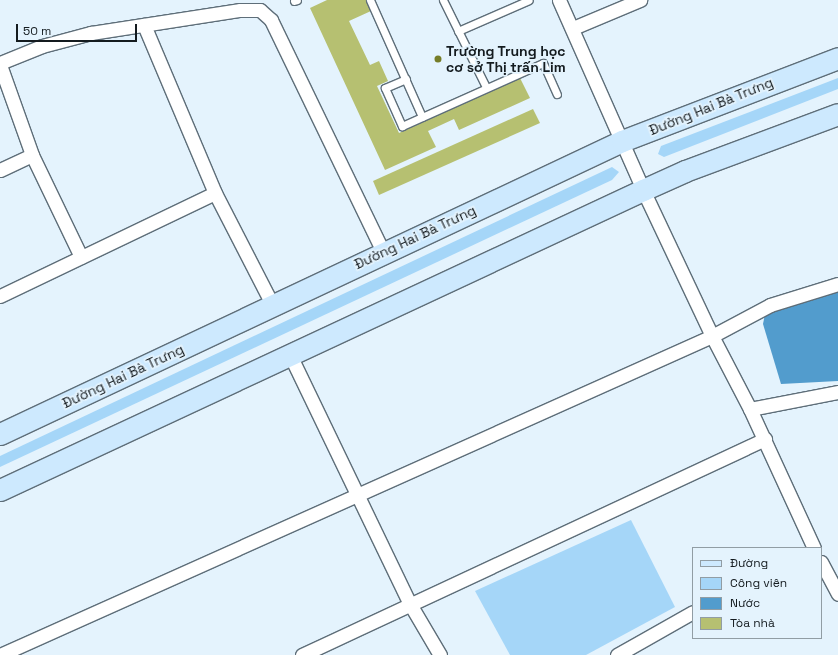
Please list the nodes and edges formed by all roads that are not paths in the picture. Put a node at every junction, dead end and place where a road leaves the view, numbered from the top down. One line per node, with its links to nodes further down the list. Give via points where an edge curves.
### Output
1 (370, 0): 11 (lane)
2 (444, 0): 8 (lane)
3 (529, 0): 8 (lane)
4 (559, 0): 7 (street)
5 (640, 0): 7 (street)
6 (144, 25): 10 (street, via 91,33 42,46); 20 (street); 21 (street, via 240,10 260,10 266,14)
7 (573, 28): 16 (street)
8 (458, 31): 12 (lane)
9 (838, 58): 16 (main road, Đường Hai Bà Trưng)
10 (0, 64): 17 (street)
11 (406, 79): 15 (lane); 15 (lane, via 385,88 402,126)
12 (486, 87): 13 (lane, via 543,63); 15 (lane)
13 (557, 94)
14 (838, 114): 19 (main road, via 685,171)
15 (422, 117)
16 (622, 141): 19 (street); 21 (main road, Đường Hai Bà Trưng)
17 (32, 155): 18 (street); 22 (street)
18 (0, 170)
19 (643, 190): 26 (street); 27 (main road)
20 (215, 193): 22 (street); 25 (street)
21 (383, 252): 25 (main road, Đường Hai Bà Trưng)
22 (81, 257): 24 (street)
23 (838, 284): 26 (street, via 770,305)
24 (0, 296)
25 (272, 304): 30 (main road, Đường Hai Bà Trưng)
26 (712, 336): 29 (street); 33 (street)
27 (290, 355): 32 (main road); 33 (street)
28 (838, 392): 29 (street)
29 (750, 409): 31 (street)
30 (0, 434)
31 (765, 439): 34 (street); 37 (street)
32 (0, 490)
33 (358, 492): 37 (street); 39 (street)
34 (811, 547)
35 (822, 564): 36 (street)
36 (838, 594)
37 (410, 604): 40 (street); 41 (street)
38 (692, 613): 42 (street)
39 (0, 655)
40 (302, 655)
41 (440, 655)
42 (617, 655)

